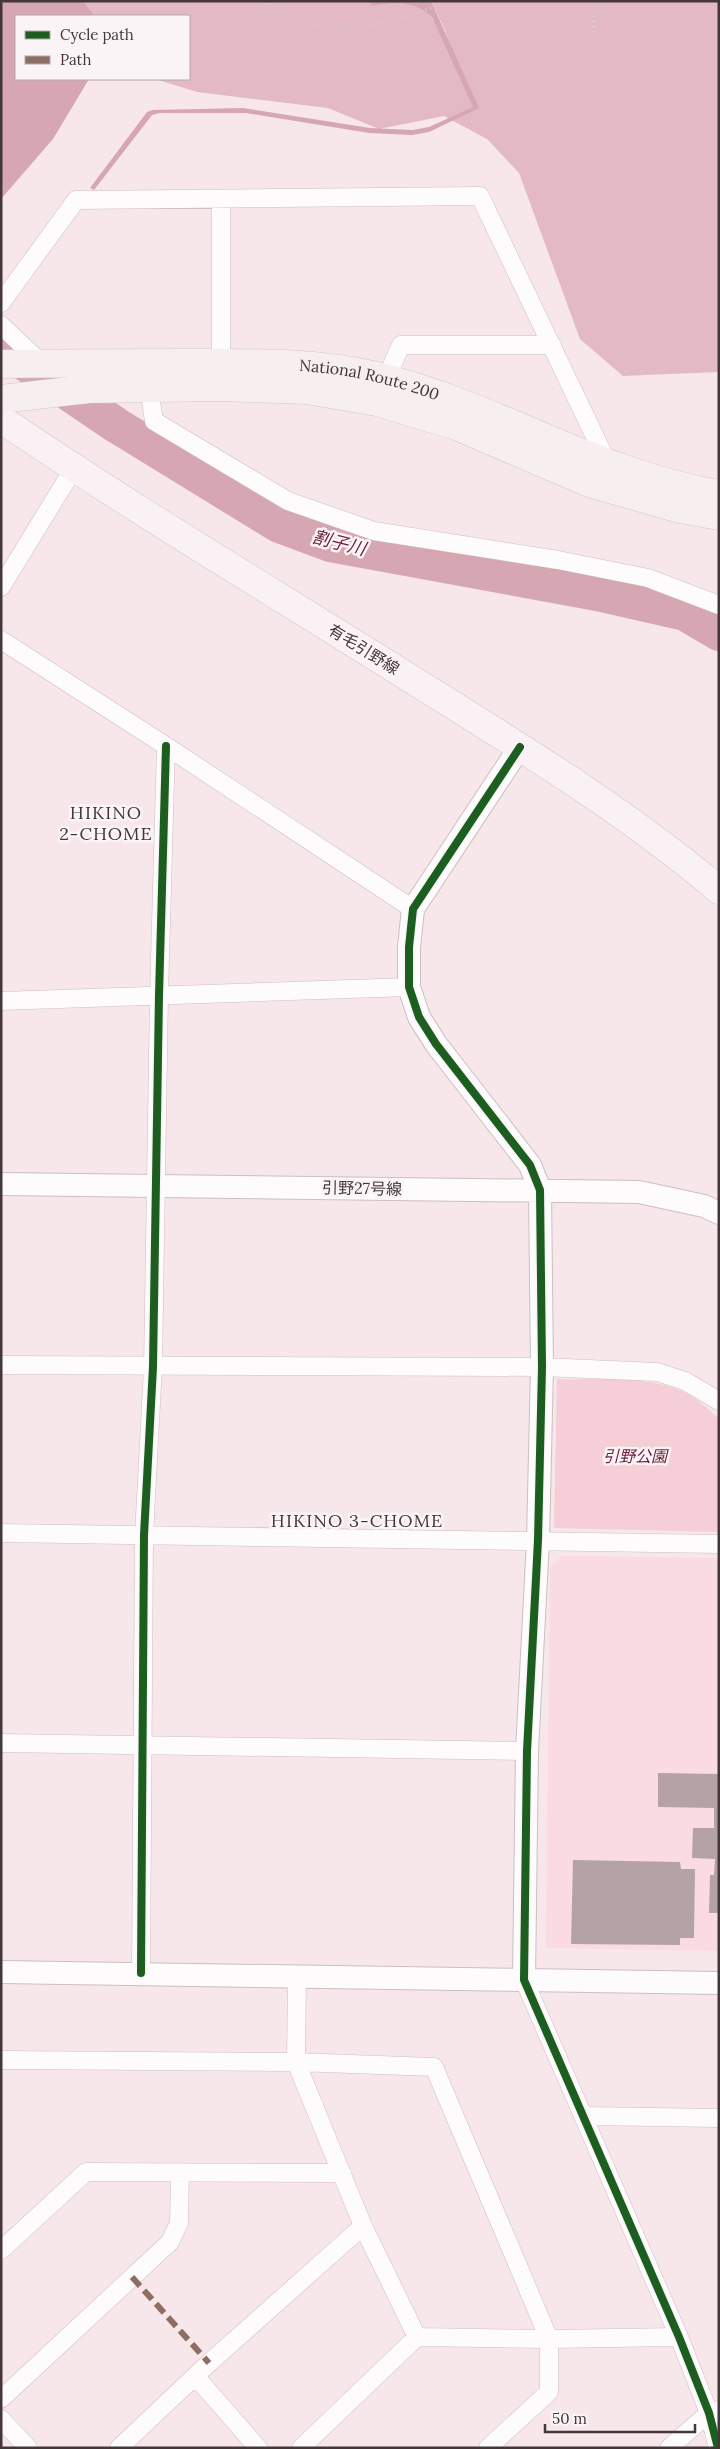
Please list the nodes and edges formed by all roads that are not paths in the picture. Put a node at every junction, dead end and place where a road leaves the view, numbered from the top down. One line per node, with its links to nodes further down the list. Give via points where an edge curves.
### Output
1 (221, 199): 2 (street, via 76,200); 4 (street, via 480,196); 6 (street)
2 (1, 304)
3 (1, 325): 5 (street)
4 (552, 345): 8 (street, via 401,345); 11 (street)
5 (41, 363): 6 (highway, National Route 200); 7 (highway, National Route 200)
6 (222, 363): 8 (highway, National Route 200, via 299,364 339,368)
7 (1, 364)
8 (386, 379): 11 (highway, National Route 200, via 459,402)
9 (149, 388): 10 (highway, National Route 200, via 88,390); 14 (highway, National Route 200, via 307,390 377,402 456,426 589,483 680,509); 16 (street, via 154,421 288,501 374,531 558,560 648,578)
10 (3, 405): 12 (main road, 有毛引野線)
11 (608, 464): 13 (highway, National Route 200)
12 (74, 468): 15 (street); 19 (main road, 有毛引野線)
13 (719, 494)
14 (719, 516)
15 (1, 587)
16 (719, 606)
17 (1, 640): 18 (street)
18 (166, 746): 21 (street); 23 (street)
19 (520, 747): 20 (main road, 有毛引野線, via 677,854); 21 (street)
20 (719, 890)
21 (413, 909): 22 (street)
22 (409, 987): 23 (street); 27 (street, via 420,1017 436,1044 530,1165)
23 (158, 995): 24 (street); 26 (street)
24 (1, 1001)
25 (1, 1184): 26 (street, 引野27号線)
26 (156, 1186): 27 (street, 引野27号線); 30 (street)
27 (540, 1190): 28 (street, 引野27号線, via 639,1192 704,1206); 31 (street)
28 (719, 1213)
29 (1, 1365): 30 (street)
30 (153, 1367): 31 (street); 34 (street)
31 (542, 1367): 32 (street, via 657,1372 685,1381); 35 (street)
32 (719, 1401)
33 (1, 1533): 34 (street)
34 (144, 1535): 35 (street); 38 (street)
35 (538, 1540): 36 (street); 39 (street)
36 (719, 1544)
37 (1, 1743): 38 (street)
38 (142, 1744): 39 (street); 41 (street)
39 (527, 1751): 43 (street)
40 (1, 1972): 41 (street)
41 (141, 1973): 42 (street)
42 (297, 1976): 43 (street); 46 (street)
43 (524, 1980): 44 (street); 47 (street)
44 (719, 1983)
45 (1, 2060): 46 (street)
46 (296, 2062): 50 (street); 55 (street, via 434,2067)
47 (585, 2116): 48 (street); 54 (street)
48 (719, 2118)
49 (180, 2173): 50 (street); 52 (street, via 86,2172); 57 (street, via 179,2223 170,2242)
50 (342, 2173): 51 (street)
51 (363, 2226): 53 (street); 56 (street)
52 (1, 2250)
53 (418, 2337): 55 (street); 63 (street)
54 (679, 2337): 55 (street); 58 (street)
55 (549, 2339): 64 (street, via 549,2392)
56 (196, 2377): 61 (street); 62 (street)
57 (1, 2399)
58 (714, 2411): 65 (street); 66 (street)
59 (1, 2418): 60 (street)
60 (28, 2448)
61 (118, 2448)
62 (258, 2448)
63 (301, 2448)
64 (488, 2448)
65 (669, 2448)
66 (718, 2448)

